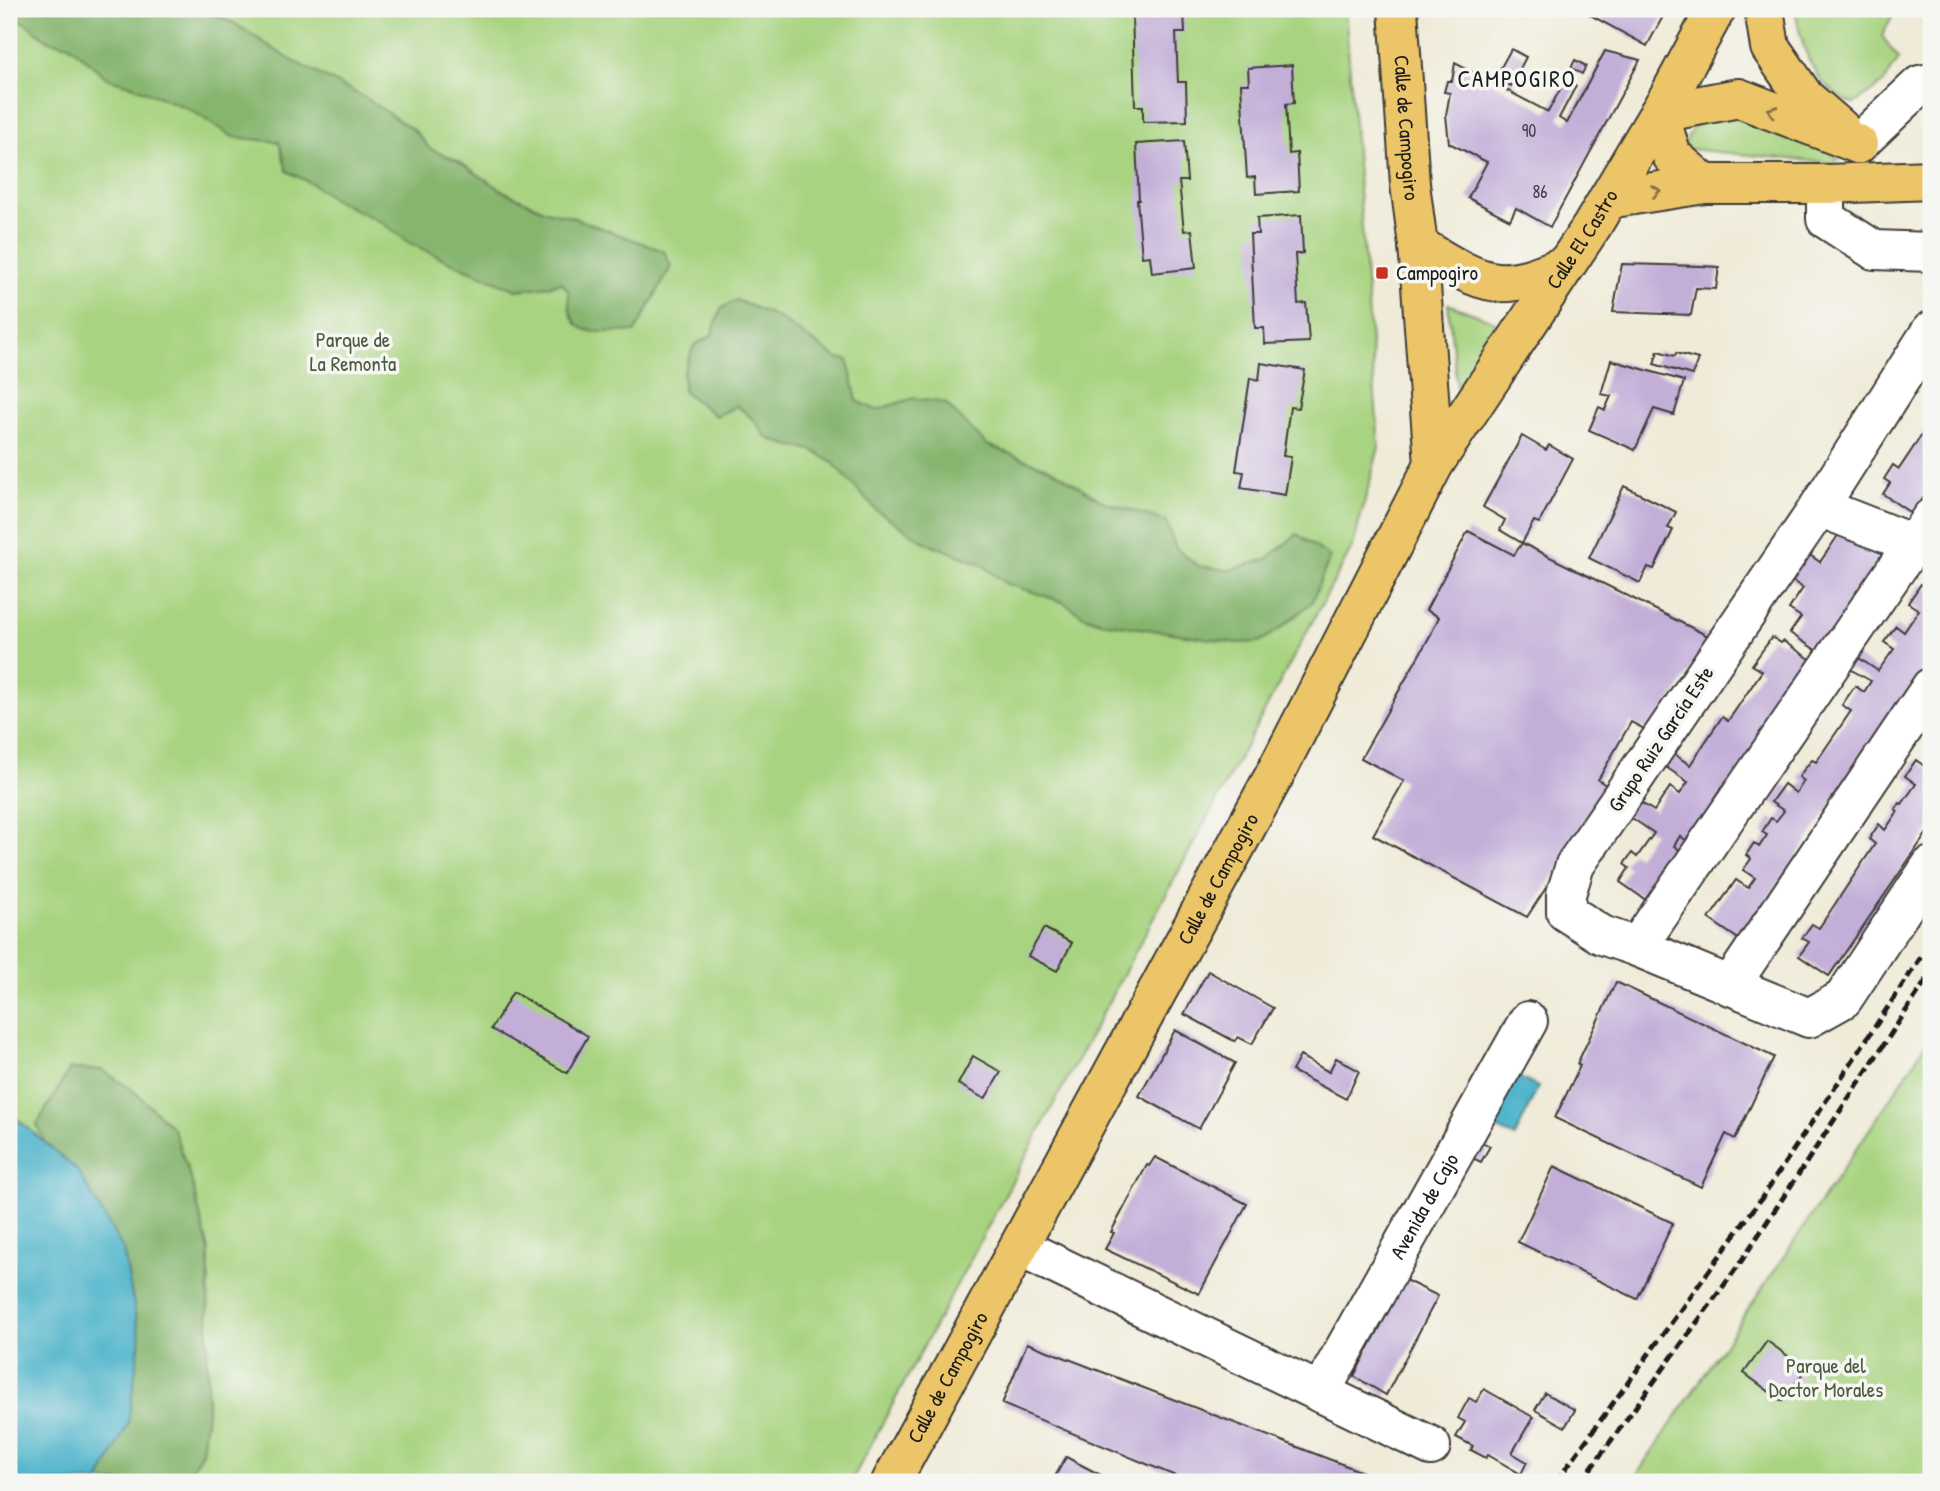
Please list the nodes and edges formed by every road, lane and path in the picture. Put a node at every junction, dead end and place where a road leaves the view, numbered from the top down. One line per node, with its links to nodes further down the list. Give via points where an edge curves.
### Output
1 (1398, 9): 11 (main road, Calle de Campogiro)
2 (1716, 9): 5 (main road, Calle El Castro)
3 (1764, 9): 6 (main road, via 1770,47 1798,88)
4 (1931, 83): 6 (street, via 1920,85)
5 (1659, 113): 6 (main road, one-way to 5, via 1739,98); 8 (main road, via 1672,156); 10 (main road, Calle El Castro)
6 (1858, 144): 7 (main road)
7 (1924, 180): 9 (main road)
8 (1705, 184): 9 (main road); 10 (main road, one-way to 8)
9 (1826, 184): 12 (street, via 1826,219 1874,250)
10 (1608, 199): 13 (main road, Calle El Castro)
11 (1418, 245): 13 (main road, via 1456,269 1497,282 1530,279); 15 (main road, Calle de Campogiro)
12 (1931, 252)
13 (1566, 265): 15 (main road, Calle El Castro)
14 (1931, 331): 16 (street, Grupo Ruiz García Este)
15 (1434, 464): 23 (main road, Calle de Campogiro, via 1267,788)
16 (1819, 507): 17 (street); 20 (street, Grupo Ruiz García Este, via 1575,865 1566,912 1602,935)
17 (1926, 537): 20 (street)
18 (1931, 687): 21 (street)
19 (1931, 866): 21 (street, Grupo Ruiz García Este, via 1843,999 1809,1018)
20 (1637, 947): 21 (street, Grupo Ruiz García Este)
21 (1730, 986)
22 (1528, 1021): 24 (street, Avenida de Cajo)
23 (1019, 1247): 24 (street); 26 (main road, Calle de Campogiro)
24 (1320, 1393): 25 (street)
25 (1431, 1446)
26 (891, 1482)

